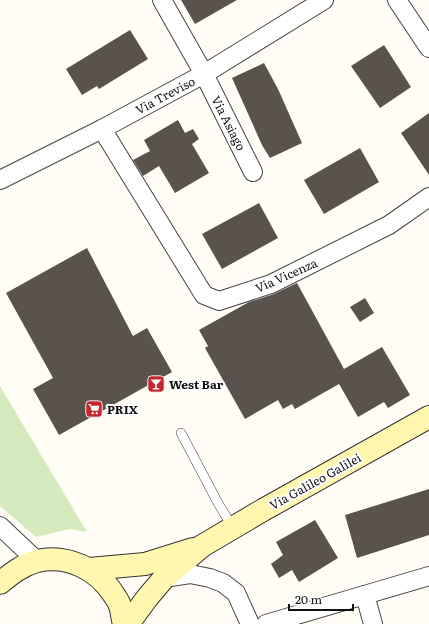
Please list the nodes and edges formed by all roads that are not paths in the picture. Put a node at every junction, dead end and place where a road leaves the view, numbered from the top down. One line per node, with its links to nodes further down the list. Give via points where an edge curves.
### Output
1 (162, 0): 5 (street, Via Asiago)
2 (324, 0): 5 (street, Via Treviso)
3 (397, 0): 4 (street)
4 (429, 48)
5 (204, 74): 6 (street, Via Treviso); 7 (street, Via Asiago)
6 (102, 129): 8 (street, Via Treviso); 9 (street, Via Vicenza, via 204,295 219,302 271,284 389,224)
7 (253, 172)
8 (0, 180)
9 (429, 197)
10 (429, 417): 13 (main road, Via Galileo Galilei)
11 (181, 433): 13 (lane)
12 (0, 526): 15 (street)
13 (233, 528): 14 (main road, Via Galileo Galilei)
14 (202, 546): 16 (main road, Via Galileo Galilei, via 145,564); 18 (main road, Via Galileo Galilei)
15 (37, 561): 16 (main road, via 54,559 72,562); 19 (main road, via 15,570)
16 (89, 569): 21 (main road, via 107,584 120,605)
17 (429, 576): 20 (street)
18 (164, 578): 22 (main road, Via Galileo Galilei); 23 (street, via 190,574 223,583 236,593)
19 (0, 583)
20 (365, 596): 24 (street); 25 (street)
21 (124, 624)
22 (128, 624)
23 (250, 624)
24 (266, 624)
25 (373, 624)

